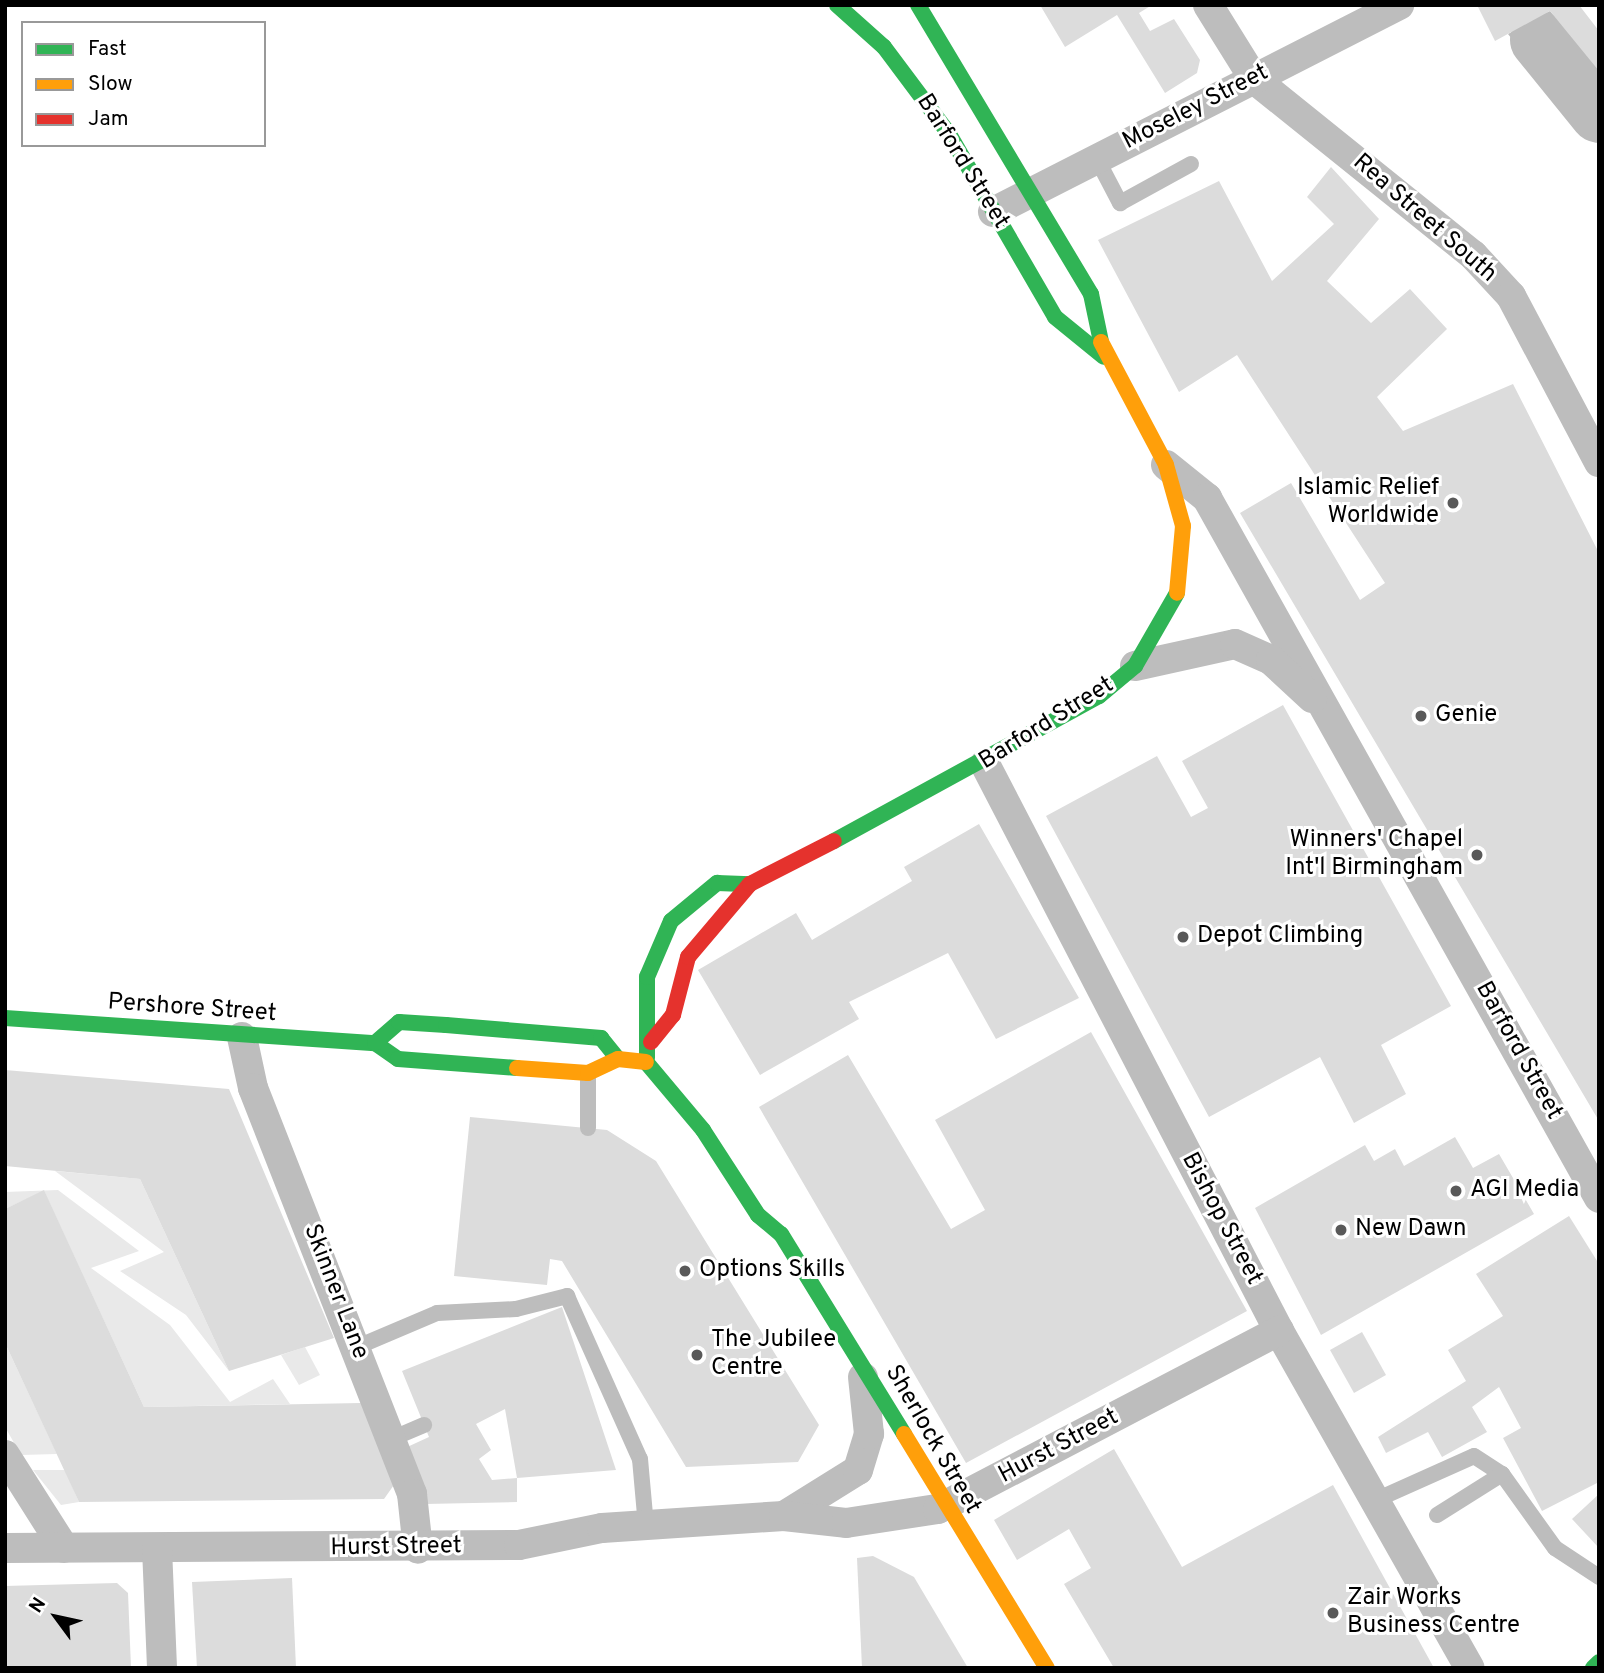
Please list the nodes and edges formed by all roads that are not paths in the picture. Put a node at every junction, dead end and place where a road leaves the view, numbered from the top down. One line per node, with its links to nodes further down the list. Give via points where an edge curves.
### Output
1 (837, 5): 9 (street, Barford Street, via 884,47 919,92)
2 (918, 5): 8 (street, Barford Street)
3 (1208, 5): 5 (street, Rea Street South)
4 (1399, 5): 5 (street, Moseley Street)
5 (1254, 79): 6 (street, Moseley Street); 11 (street, Rea Street South, via 1473,255 1511,296)
6 (1097, 159): 7 (lane, via 1120,203); 8 (street, Moseley Street)
7 (1191, 164)
8 (1031, 192): 9 (street, Moseley Street); 10 (street, Barford Street, via 1091,294)
9 (993, 212): 10 (street, Barford Street, via 1055,317)
10 (1104, 356): 12 (street, Barford Street)
11 (1599, 462)
12 (1166, 466): 13 (street, via 1183,526 1183,563 1161,632); 14 (street, Barford Street, via 1207,498)
13 (1135, 666): 14 (street, Barford Street, via 1212,646 1254,648); 15 (street, Barford Street, via 1099,696)
14 (1336, 720): 27 (street, Barford Street)
15 (985, 764): 16 (street, Barford Street); 30 (street, Bishop Street)
16 (750, 884): 19 (street, Barford Street, via 688,957 673,1015); 19 (street, Barford Street, via 717,883 671,921 647,977)
17 (5, 1018): 18 (street, Pershore Street)
18 (242, 1037): 20 (street, Pershore Street); 31 (street, Skinner Lane, via 253,1088)
19 (651, 1042): 22 (street, Barford Street)
20 (376, 1043): 21 (street, via 399,1022 446,1025 601,1038); 23 (street, Pershore Street, via 398,1059)
21 (618, 1059): 22 (street); 23 (street, Pershore Street)
22 (646, 1062): 24 (street, Sherlock Street)
23 (588, 1073): 26 (lane)
24 (665, 1080): 25 (street, Sherlock Street, via 683,1080); 29 (street, Sherlock Street, via 670,1098 703,1130 758,1216)
25 (693, 1089)
26 (588, 1128)
27 (1599, 1198)
28 (778, 1206): 29 (street, Sherlock Street)
29 (781, 1234): 32 (street, Sherlock Street)
30 (1279, 1331): 37 (street, Bishop Street); 38 (street, Hurst Street)
31 (357, 1347): 34 (street, Skinner Lane); 41 (lane, via 437,1313 516,1309 567,1296 640,1459)
32 (859, 1360): 38 (street, Sherlock Street); 40 (street, Hurst Street, via 870,1424 858,1470)
33 (424, 1425): 34 (lane)
34 (391, 1439): 45 (street, Skinner Lane, via 412,1494)
35 (5, 1455): 43 (street)
36 (1502, 1474): 37 (lane, via 1474,1456); 39 (lane); 46 (lane, via 1555,1548)
37 (1378, 1499): 50 (street, Bishop Street)
38 (946, 1507): 40 (street, Hurst Street, via 846,1523); 49 (street, Sherlock Street)
39 (1437, 1514)
40 (784, 1516): 41 (street, Hurst Street)
41 (646, 1526): 45 (street, Hurst Street, via 519,1545)
42 (5, 1548): 43 (street, Hurst Street)
43 (64, 1548): 44 (street, Hurst Street)
44 (157, 1548): 45 (street, Hurst Street); 48 (street)
45 (418, 1549)
46 (1599, 1577)
47 (1599, 1662): 51 (street)
48 (162, 1668)
49 (1047, 1668)
50 (1470, 1668)
51 (1592, 1668)

